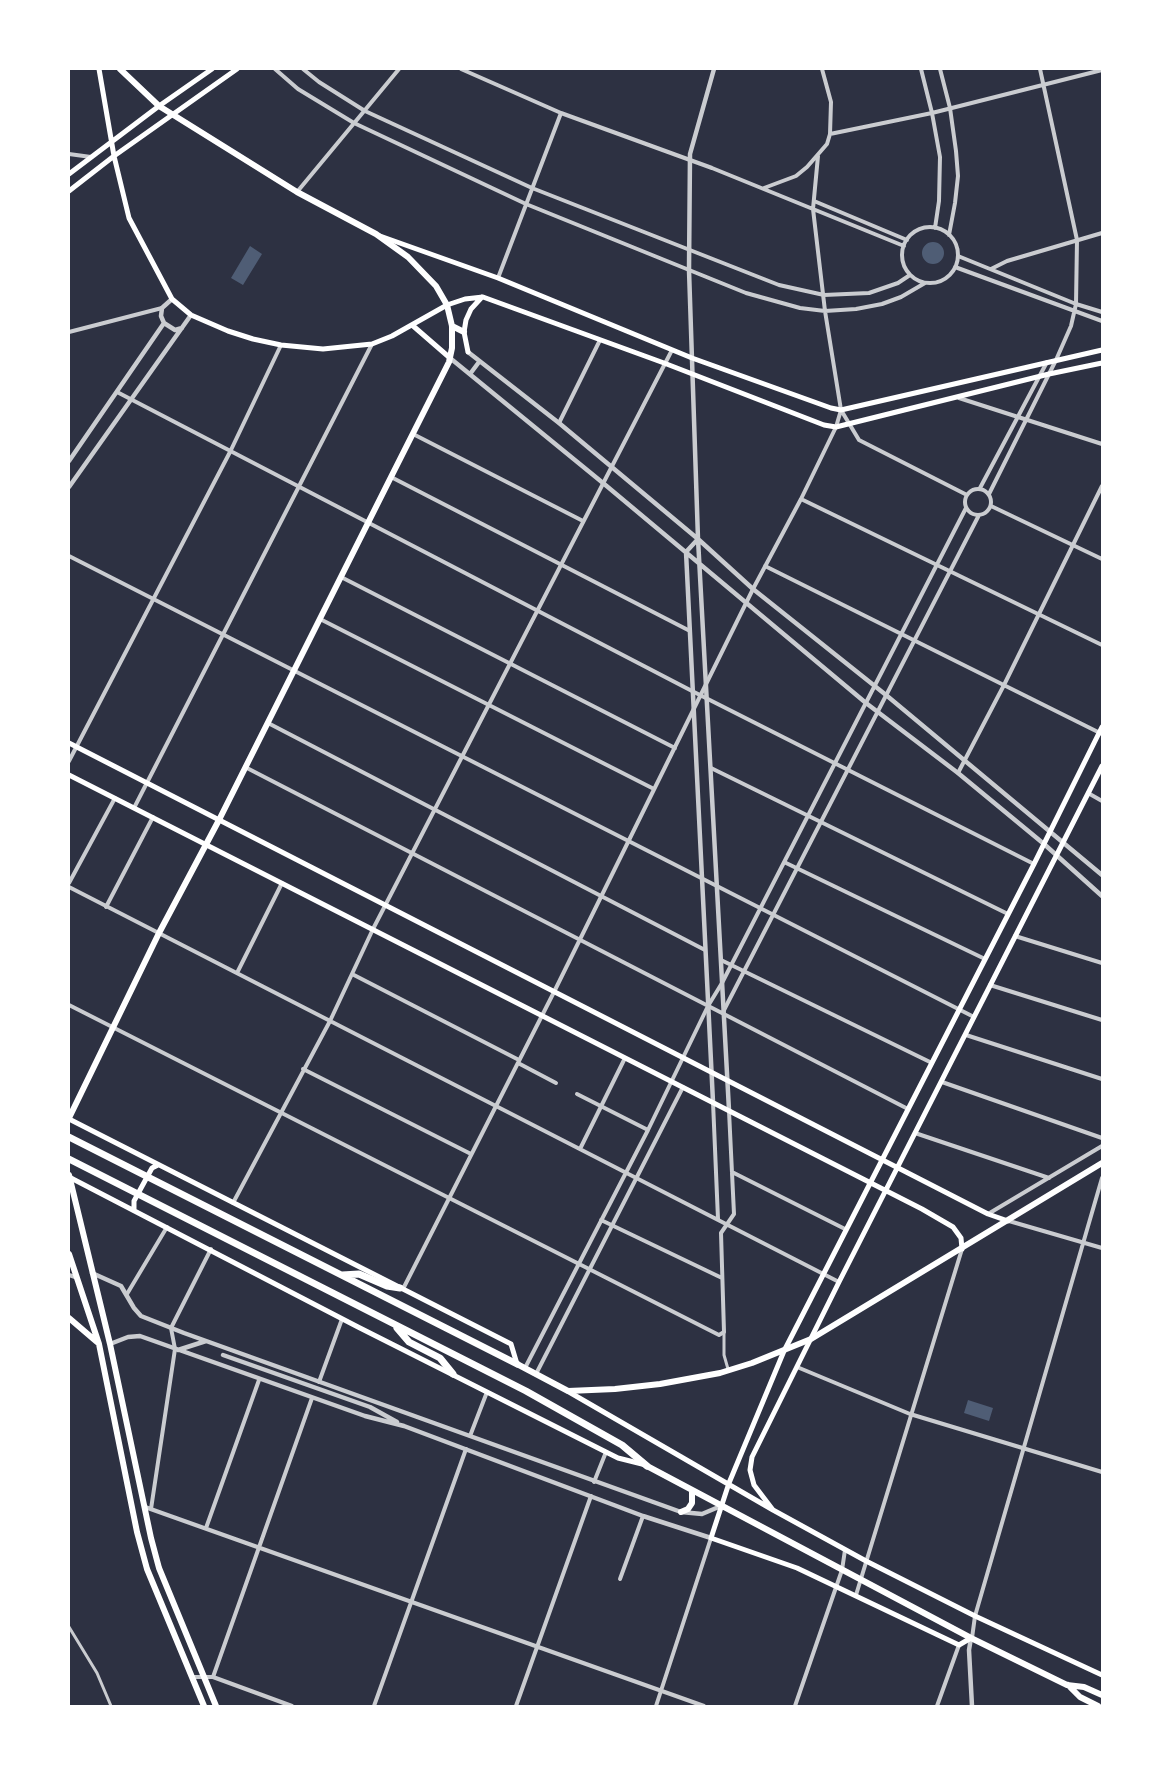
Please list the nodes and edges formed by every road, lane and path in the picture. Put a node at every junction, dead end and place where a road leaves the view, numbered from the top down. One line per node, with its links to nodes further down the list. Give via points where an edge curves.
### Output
1 (99, 69): 24 (main road)
2 (212, 69): 16 (main road)
3 (237, 69): 21 (main road)
4 (275, 69): 22 (street, via 298,89)
5 (303, 69): 18 (street)
6 (399, 69): 18 (street)
7 (461, 69): 19 (street)
8 (714, 69): 29 (street)
9 (822, 69): 23 (street, via 831,102)
10 (921, 69): 20 (street)
11 (940, 69): 17 (street)
12 (1040, 69): 15 (street)
13 (122, 70): 16 (main road)
14 (1102, 70): 15 (street)
15 (1044, 84): 17 (street); 46 (street)
16 (159, 106): 21 (main road); 24 (main road)
17 (950, 108): 20 (street); 44 (street, via 958,176)
18 (364, 111): 22 (street); 32 (street)
19 (561, 113): 29 (street); 32 (street)
20 (932, 113): 23 (street); 41 (street, via 940,173)
21 (172, 114): 26 (main road); 35 (main road)
22 (354, 123): 35 (street); 37 (street)
23 (830, 134): 27 (street)
24 (111, 141): 26 (main road); 28 (main road)
25 (69, 154): 28 (street)
26 (114, 156): 31 (main road); 58 (main road, via 129,218)
27 (818, 156): 33 (street, via 796,176); 36 (street)
28 (92, 157): 30 (main road)
29 (690, 160): 33 (street); 48 (street)
30 (70, 173): 31 (main road)
31 (79, 183): 34 (main road)
32 (532, 188): 37 (street); 48 (street)
33 (763, 188): 38 (street)
34 (69, 191)
35 (297, 192): 43 (main road)
36 (814, 201): 38 (street); 39 (street)
37 (526, 204): 52 (street); 54 (street)
38 (813, 209): 40 (street); 56 (street)
39 (836, 212): 40 (street); 45 (street)
40 (834, 219): 47 (street)
41 (935, 228): 44 (street); 45 (street, via 919,230)
42 (1102, 233): 46 (street)
43 (376, 234): 54 (main road); 60 (main road, via 423,271)
44 (949, 235): 49 (street)
45 (907, 240): 47 (street)
46 (1077, 240): 51 (street); 59 (street)
47 (904, 246): 53 (street, via 903,262)
48 (689, 249): 52 (street); 56 (street, via 769,282)
49 (958, 256): 50 (street); 51 (street)
50 (955, 267): 55 (street, via 943,280); 63 (street)
51 (991, 269): 59 (street)
52 (689, 270): 62 (street, via 776,302); 80 (street)
53 (910, 275): 55 (street); 56 (street, via 869,293)
54 (498, 278): 76 (main road)
55 (926, 283): 62 (street, via 882,304)
56 (824, 295): 62 (street)
57 (483, 297): 60 (main road); 72 (main road, via 471,309); 73 (main road)
58 (172, 299): 61 (street); 65 (main road)
59 (1076, 304): 63 (street); 64 (street)
60 (447, 305): 68 (main road); 69 (main road)
61 (162, 308): 67 (street); 71 (street)
62 (825, 311): 93 (street)
63 (1074, 312): 66 (street); 81 (street)
64 (1102, 312)
65 (191, 315): 70 (street); 74 (main road, via 228,331)
66 (1102, 321)
67 (164, 323): 70 (street, via 175,330); 90 (street)
68 (412, 325): 75 (main road); 79 (main road)
69 (452, 326): 72 (main road); 79 (main road)
70 (183, 328): 92 (street)
71 (69, 332)
72 (464, 332): 78 (main road)
73 (600, 340): 84 (main road); 96 (street)
74 (281, 345): 75 (main road, via 323,349); 101 (street)
75 (372, 345): 108 (street)
76 (672, 350): 80 (main road); 84 (street)
77 (1102, 351): 81 (main road)
78 (468, 352): 82 (street)
79 (450, 358): 86 (street); 99 (main road)
80 (692, 358): 87 (street); 93 (main road)
81 (1056, 360): 83 (main road); 88 (street)
82 (479, 362): 86 (street); 96 (street)
83 (1047, 362): 89 (street); 93 (main road)
84 (664, 363): 87 (main road); 103 (street)
85 (1102, 363): 88 (main road)
86 (470, 374): 105 (street)
87 (692, 374): 98 (main road); 118 (street)
88 (1049, 374): 89 (main road); 95 (street)
89 (1039, 377): 91 (main road); 94 (street)
90 (117, 392): 92 (street); 102 (street)
91 (959, 397): 94 (street); 97 (main road)
92 (132, 400): 101 (street); 107 (street)
93 (841, 410): 97 (street); 98 (street)
94 (1018, 416): 95 (street); 109 (street)
95 (1026, 419): 100 (street); 110 (street)
96 (559, 423): 103 (street)
97 (850, 424): 98 (main road); 111 (street, via 859,440)
98 (836, 427): 112 (street)
99 (412, 434): 104 (main road); 116 (street)
100 (1102, 444)
101 (230, 452): 108 (street); 131 (street)
102 (69, 461)
103 (610, 468): 105 (street); 118 (street)
104 (392, 477): 117 (main road); 125 (street)
105 (603, 483): 116 (street); 121 (street)
106 (1102, 486): 119 (street)
107 (69, 487)
108 (299, 487): 117 (street); 138 (street)
109 (981, 489): 110 (street); 111 (street)
110 (989, 494): 113 (street)
111 (967, 495): 114 (street)
112 (801, 499): 126 (street); 127 (street)
113 (991, 506): 115 (street); 119 (street)
114 (966, 508): 115 (street); 126 (street)
115 (979, 515): 128 (street)
116 (583, 521): 125 (street)
117 (368, 523): 129 (main road); 133 (street)
118 (698, 539): 121 (street); 124 (street); 130 (street)
119 (1074, 546): 123 (street); 134 (street)
120 (69, 550): 122 (street)
121 (686, 552): 124 (street); 136 (street)
122 (70, 557): 131 (street)
123 (1102, 559)
124 (699, 563): 132 (street); 145 (street)
125 (561, 564): 133 (street); 136 (street)
126 (937, 565): 128 (street); 137 (street)
127 (765, 566): 130 (street); 137 (street)
128 (950, 571): 134 (street); 139 (street)
129 (341, 577): 135 (main road); 141 (street)
130 (753, 589): 132 (street); 144 (street)
131 (154, 600): 138 (street); 156 (street)
132 (746, 603): 145 (street); 149 (street)
133 (537, 610): 141 (street); 146 (street)
134 (1039, 615): 140 (street); 143 (street)
135 (320, 619): 142 (main road); 150 (street)
136 (690, 631): 146 (street)
137 (901, 634): 139 (street); 144 (street)
138 (224, 635): 142 (street); 168 (street)
139 (914, 640): 143 (street); 147 (street)
140 (1102, 645)
141 (510, 664): 150 (street); 157 (street)
142 (294, 670): 153 (main road); 158 (street)
143 (1004, 685): 154 (street); 160 (street)
144 (875, 686): 147 (street); 149 (street)
145 (705, 687): 148 (street)
146 (693, 691): 148 (street); 151 (street)
147 (886, 695): 152 (street); 160 (street)
148 (704, 696): 151 (street); 161 (street); 164 (street)
149 (866, 703): 152 (street); 161 (street)
150 (489, 705): 158 (street); 169 (street)
151 (694, 712): 157 (street); 190 (street)
152 (877, 712): 165 (street); 166 (street)
153 (268, 723): 163 (main road); 174 (street)
154 (1101, 731): 179 (main road)
155 (69, 743): 156 (main road)
156 (76, 746): 159 (street); 168 (main road)
157 (675, 748): 169 (street)
158 (462, 756): 174 (street); 180 (street)
159 (69, 761)
160 (964, 761): 166 (street); 179 (street)
161 (835, 763): 165 (street); 175 (street)
162 (1102, 766): 170 (main road)
163 (245, 767): 177 (main road); 184 (street)
164 (710, 768): 175 (street); 193 (street)
165 (848, 769): 178 (street); 187 (street)
166 (958, 773): 182 (street)
167 (69, 775): 171 (main road)
168 (148, 783): 173 (street); 177 (main road)
169 (654, 789): 180 (street)
170 (1088, 793): 172 (street); 181 (main road)
171 (115, 798): 173 (main road); 191 (street)
172 (1102, 801)
173 (134, 808): 176 (main road)
174 (435, 810): 184 (street); 195 (street)
175 (808, 815): 178 (street); 186 (street)
176 (153, 817): 183 (main road); 198 (street)
177 (219, 820): 183 (main road); 197 (main road)
178 (820, 821): 188 (street); 201 (street)
179 (1050, 831): 181 (street); 182 (main road)
180 (629, 841): 190 (street); 195 (street)
181 (1063, 842): 185 (main road); 189 (street)
182 (1044, 844): 185 (street); 187 (main road)
183 (206, 845): 192 (main road); 203 (main road)
184 (412, 854): 197 (street); 205 (street)
185 (1056, 855): 196 (street); 204 (main road)
186 (784, 862): 188 (street); 199 (street)
187 (1034, 864): 201 (main road)
188 (796, 868): 200 (street); 207 (street)
189 (1102, 875)
190 (702, 877): 193 (street); 206 (street)
191 (69, 883)
192 (282, 883): 202 (main road); 212 (street)
193 (716, 885): 199 (street); 208 (street)
194 (69, 887): 198 (street)
195 (602, 896): 205 (street); 206 (street)
196 (1102, 896)
197 (386, 905): 202 (street); 216 (main road)
198 (106, 907): 203 (street)
199 (760, 908): 200 (street); 210 (street)
200 (773, 914): 211 (street); 219 (street)
201 (1008, 914): 207 (main road)
202 (373, 929): 213 (street); 221 (main road)
203 (159, 933): 212 (street); 225 (main road)
204 (1015, 936): 209 (street); 215 (main road)
205 (580, 940): 216 (street); 218 (street)
206 (705, 950): 218 (street)
207 (985, 959): 219 (main road)
208 (720, 960): 210 (street); 214 (street)
209 (1102, 963)
210 (731, 965): 211 (street); 214 (street)
211 (743, 971): 220 (street); 230 (street)
212 (237, 973): 224 (street)
213 (352, 974): 224 (street); 229 (street)
214 (722, 983): 218 (street); 220 (street)
215 (990, 984): 222 (main road); 223 (street)
216 (554, 992): 221 (street); 228 (main road)
217 (69, 1005): 225 (street)
218 (708, 1006): 220 (street); 228 (street); 232 (street)
219 (959, 1009): 222 (street); 230 (main road)
220 (723, 1012): 234 (street); 243 (street)
221 (542, 1015): 227 (main road); 229 (street)
222 (974, 1017): 226 (main road)
223 (1102, 1020)
224 (330, 1021): 231 (street); 241 (street)
225 (113, 1028): 245 (street); 246 (main road)
226 (965, 1034): 233 (street); 236 (main road)
227 (625, 1057): 235 (main road); 242 (street)
228 (683, 1058): 232 (main road); 235 (street)
229 (519, 1061): 237 (street); 241 (street)
230 (932, 1063): 243 (main road)
231 (303, 1069): 245 (street); 253 (street)
232 (711, 1072): 234 (main road); 240 (street)
233 (1102, 1079)
234 (727, 1080): 244 (street); 255 (main road)
235 (671, 1081): 238 (main road); 247 (street)
236 (941, 1081): 248 (main road); 250 (street)
237 (556, 1083)
238 (683, 1087): 240 (main road); 262 (street)
239 (577, 1094): 242 (street)
240 (713, 1102): 244 (main road); 272 (street)
241 (495, 1106): 252 (street); 253 (street)
242 (601, 1106): 247 (street); 252 (street)
243 (908, 1109): 255 (main road)
244 (729, 1110): 260 (street); 265 (main road)
245 (279, 1112): 267 (street); 268 (street)
246 (69, 1119): 257 (main road)
247 (648, 1130): 259 (street)
248 (915, 1133): 258 (main road); 263 (street)
249 (69, 1137): 287 (highway)
250 (1102, 1138)
251 (1102, 1146): 263 (street)
252 (580, 1149): 259 (street)
253 (471, 1154): 267 (street)
254 (69, 1160): 295 (highway)
255 (882, 1160): 258 (main road); 265 (main road)
256 (1102, 1163): 273 (main road)
257 (158, 1165): 268 (main road); 269 (main road, via 152,1168 134,1201)
258 (897, 1168): 266 (main road); 270 (main road)
259 (626, 1172): 262 (street); 271 (street)
260 (732, 1172): 274 (street, via 734,1214); 277 (street)
261 (69, 1176): 269 (main road); 285 (main road)
262 (637, 1178): 272 (street); 275 (street)
263 (1049, 1178): 270 (street)
264 (1102, 1178): 278 (street)
265 (870, 1182): 266 (main road); 277 (main road)
266 (886, 1190): 281 (main road, via 953,1227 961,1238); 290 (main road)
267 (449, 1198): 283 (street); 291 (street)
268 (233, 1203): 291 (main road)
269 (134, 1210): 276 (main road)
270 (988, 1214): 273 (main road)
271 (601, 1220): 275 (street); 283 (street)
272 (718, 1220): 274 (street)
273 (1008, 1221): 278 (street); 281 (main road)
274 (727, 1224): 286 (street); 289 (street, via 721,1233)
275 (613, 1225): 284 (street); 289 (street)
276 (167, 1227): 280 (main road); 292 (street)
277 (845, 1229): 286 (main road)
278 (1084, 1241): 279 (street); 320 (street)
279 (1102, 1248)
280 (212, 1249): 294 (main road); 296 (street)
281 (962, 1249): 298 (main road); 316 (street)
282 (69, 1254): 288 (main road)
283 (579, 1264): 284 (street); 307 (street)
284 (590, 1270): 297 (street, via 715,1334); 310 (street)
285 (91, 1273): 292 (street, via 121,1286); 301 (main road)
286 (823, 1273): 290 (street); 303 (main road)
287 (341, 1275): 291 (highway, via 359,1274); 305 (highway)
288 (72, 1276): 300 (main road)
289 (722, 1278): 297 (street)
290 (839, 1282): 298 (main road)
291 (401, 1288): 305 (main road, via 511,1344)
292 (127, 1294): 296 (street, via 141,1316)
293 (69, 1318): 300 (main road)
294 (343, 1318): 309 (main road); 312 (street)
295 (393, 1324): 309 (highway, via 409,1342 440,1358); 322 (highway, via 526,1391 622,1445)
296 (171, 1328): 299 (street); 302 (street)
297 (724, 1332): 308 (street, via 724,1355)
298 (811, 1339): 303 (main road); 306 (main road)
299 (206, 1341): 302 (street); 312 (street)
300 (99, 1344): 352 (main road, via 139,1541)
301 (110, 1344): 302 (street, via 140,1336); 329 (main road)
302 (177, 1350): 311 (street); 330 (street)
303 (784, 1351): 308 (main road); 325 (main road)
304 (223, 1355): 317 (street, via 370,1407)
305 (517, 1364): 307 (main road)
306 (797, 1367): 316 (street); 331 (main road, via 750,1463 754,1485)
307 (525, 1368): 310 (main road)
308 (729, 1370): 313 (main road, via 647,1386)
309 (453, 1374): 314 (main road)
310 (536, 1374): 313 (main road)
311 (259, 1380): 315 (street); 334 (street)
312 (319, 1382): 318 (street)
313 (568, 1391): 325 (main road)
314 (487, 1392): 318 (street); 321 (main road)
315 (312, 1398): 317 (street); 336 (street)
316 (910, 1414): 320 (street); 338 (street)
317 (404, 1426): 319 (street)
318 (470, 1436): 324 (street)
319 (466, 1448): 327 (street); 344 (street)
320 (1024, 1448): 323 (street); 345 (street)
321 (606, 1452): 322 (main road); 324 (street)
322 (647, 1466): 326 (main road)
323 (1102, 1472)
324 (594, 1482): 332 (street)
325 (729, 1483): 328 (main road); 331 (main road)
326 (692, 1490): 328 (main road); 332 (main road, via 692,1503)
327 (591, 1496): 333 (street); 349 (street)
328 (721, 1506): 332 (street, via 702,1514); 335 (main road); 339 (main road)
329 (144, 1507): 330 (street); 351 (main road, via 159,1568)
330 (151, 1509): 334 (street)
331 (773, 1510): 337 (main road)
332 (681, 1512)
333 (643, 1516): 335 (street); 340 (street)
334 (206, 1528): 336 (street)
335 (711, 1538): 342 (main road); 355 (street)
336 (259, 1547): 344 (street); 353 (street)
337 (845, 1549): 338 (main road); 339 (street)
338 (866, 1561): 341 (street); 345 (main road)
339 (842, 1570): 341 (main road); 342 (street)
340 (620, 1579)
341 (861, 1581): 343 (street); 347 (main road)
342 (837, 1585): 343 (main road); 365 (street)
343 (856, 1595): 348 (main road)
344 (412, 1602): 349 (street); 361 (street)
345 (975, 1616): 347 (street); 350 (main road)
346 (69, 1627): 357 (street, via 97,1673)
347 (971, 1638): 348 (main road); 354 (main road); 367 (street)
348 (959, 1645): 366 (street)
349 (537, 1647): 355 (street); 362 (street)
350 (1102, 1675)
351 (203, 1676): 352 (street); 353 (street); 359 (main road)
352 (192, 1677): 358 (main road)
353 (213, 1677): 360 (street)
354 (1067, 1684): 356 (main road); 368 (main road, via 1080,1697)
355 (661, 1690): 363 (street); 364 (street)
356 (1102, 1695)
357 (111, 1706)
358 (204, 1706)
359 (216, 1706)
360 (292, 1706)
361 (374, 1706)
362 (516, 1706)
363 (656, 1706)
364 (704, 1706)
365 (795, 1706)
366 (937, 1706)
367 (972, 1706)
368 (1098, 1706)

